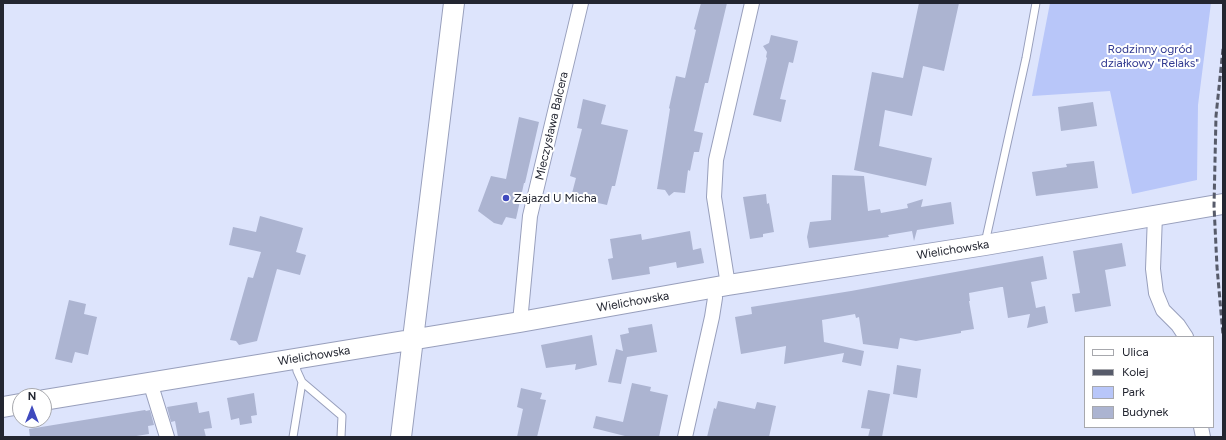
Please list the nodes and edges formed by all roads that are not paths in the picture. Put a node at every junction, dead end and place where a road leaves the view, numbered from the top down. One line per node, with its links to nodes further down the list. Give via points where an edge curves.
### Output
1 (454, 3): 11 (street)
2 (581, 3): 9 (street, Mieczysława Balcera, via 530,216)
3 (752, 3): 8 (street, via 716,160 714,197)
4 (1036, 3): 7 (lane)
5 (1223, 204): 6 (street, Wielichowska)
6 (1155, 215): 7 (street, Wielichowska); 10 (street, via 1152,269 1156,293 1163,310)
7 (985, 245): 8 (street, Wielichowska)
8 (721, 287): 9 (street, Wielichowska); 20 (street, via 715,298)
9 (520, 322): 11 (street, Wielichowska)
10 (1185, 336)
11 (414, 340): 12 (street, Wielichowska); 19 (street)
12 (294, 358): 13 (street, Wielichowska); 14 (lane)
13 (150, 382): 15 (street, Wielichowska); 16 (street)
14 (302, 382): 17 (lane); 18 (lane, via 342,416)
15 (52, 399)
16 (167, 437)
17 (293, 437)
18 (340, 437)
19 (401, 437)
20 (685, 437)

